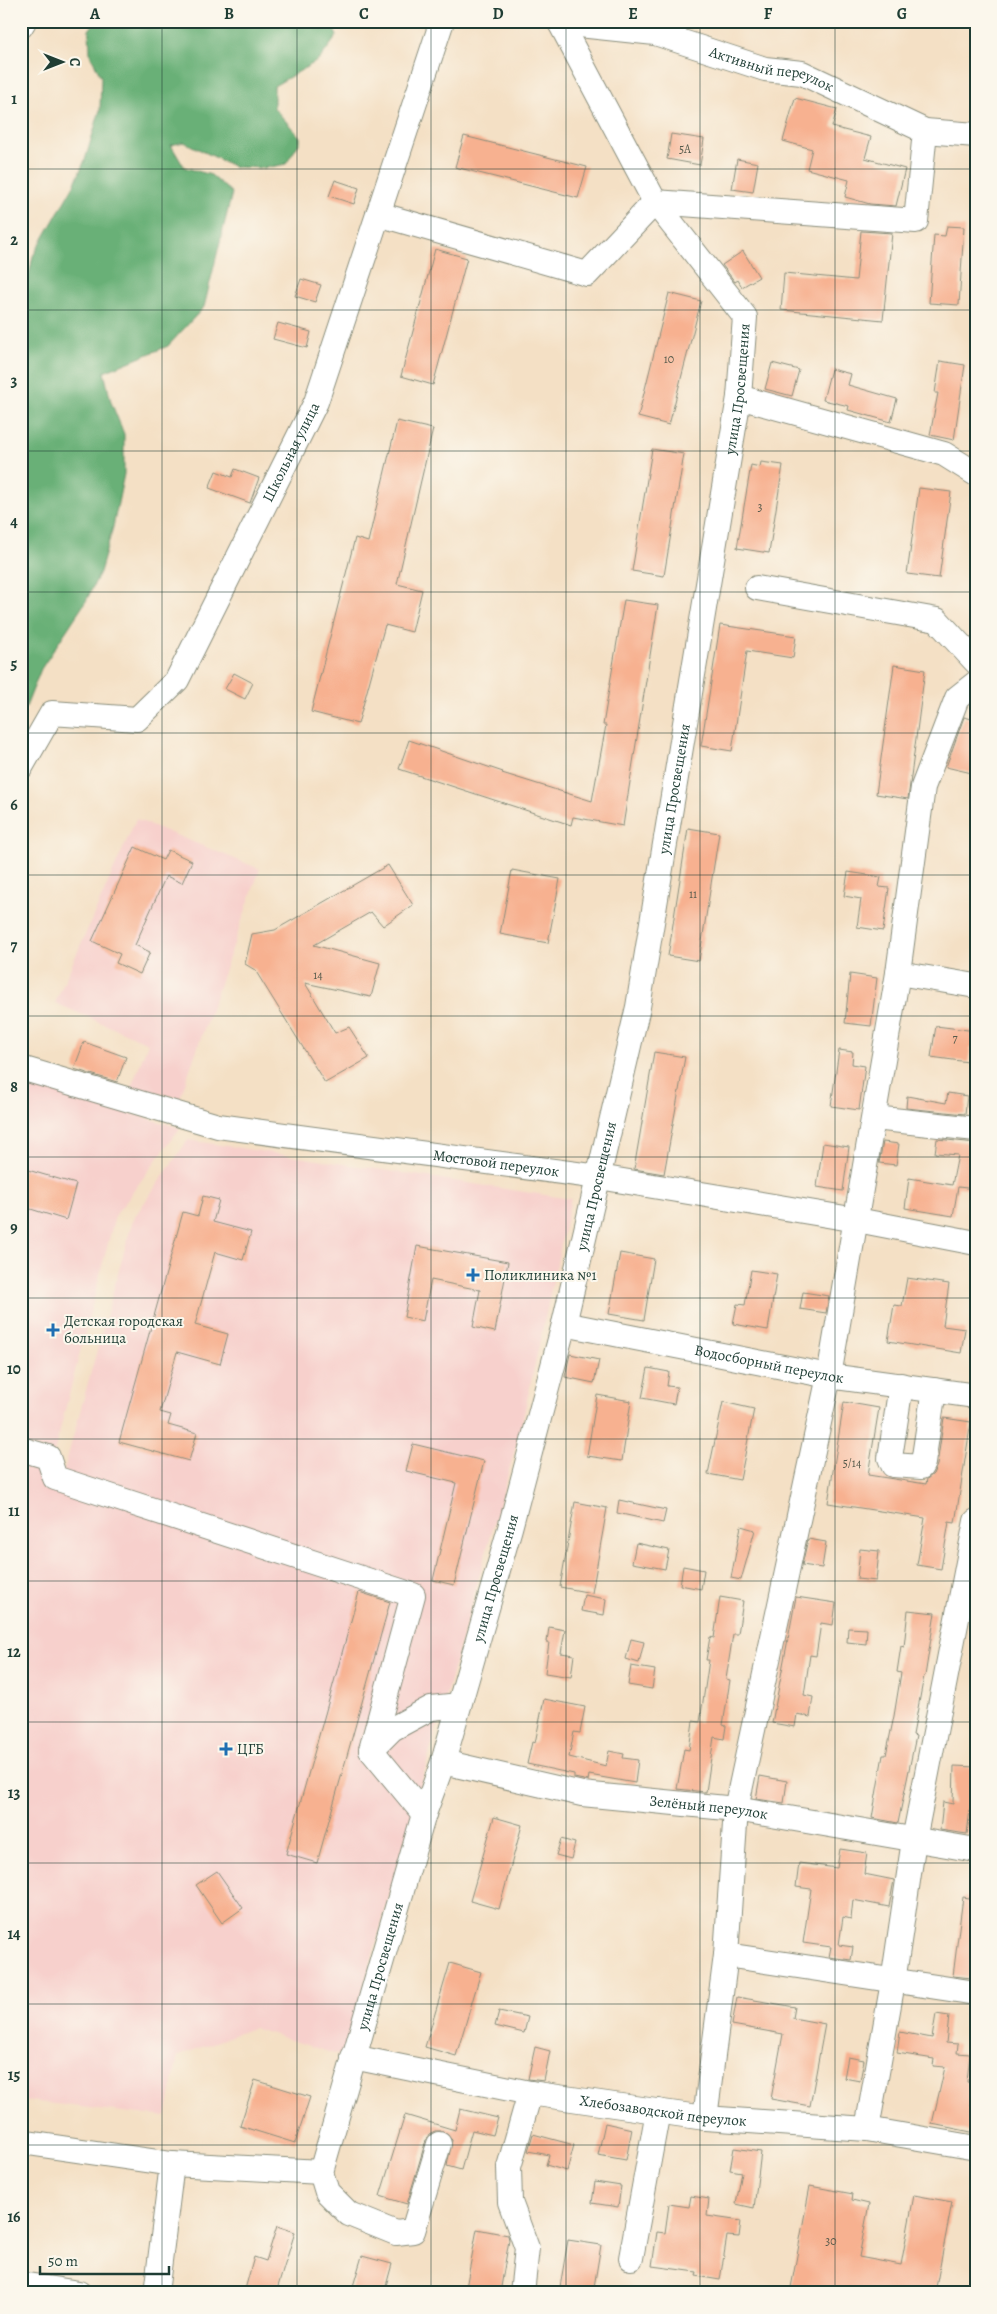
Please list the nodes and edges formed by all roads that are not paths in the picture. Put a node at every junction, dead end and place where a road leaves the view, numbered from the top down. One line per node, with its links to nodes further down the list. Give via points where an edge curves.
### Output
1 (24, 21): 4 (street)
2 (442, 21): 8 (street, Школьная улица)
3 (559, 22): 5 (street, Активный переулок, via 655,33 765,69 802,73); 7 (street, улица Просвещения)
4 (21, 26)
5 (925, 131): 6 (street, Активный переулок); 7 (street, via 916,221)
6 (976, 135)
7 (655, 202): 8 (street, via 587,274); 9 (street, улица Просвещения, via 745,317)
8 (378, 214): 14 (street, Школьная улица, via 316,402 177,680 137,719 52,713)
9 (739, 397): 10 (street, via 944,454); 20 (street, улица Просвещения, via 638,1007)
10 (976, 474)
11 (757, 588): 12 (street, via 937,620)
12 (976, 662)
13 (976, 683): 15 (street, via 957,698 923,787)
14 (21, 767)
15 (898, 973): 16 (street); 18 (street)
16 (976, 986)
17 (21, 1068): 20 (street, Мостовой переулок, via 218,1126)
18 (874, 1118): 19 (street); 21 (street)
19 (976, 1129)
20 (599, 1177): 21 (street, Мостовой переулок); 23 (street, улица Просвещения)
21 (857, 1220): 22 (street, Мостовой переулок); 24 (street)
22 (976, 1243)
23 (564, 1324): 24 (street, Водосборный переулок); 30 (street, улица Просвещения)
24 (829, 1376): 25 (street, Водосборный переулок); 33 (street)
25 (901, 1386): 26 (street, Водосборный переулок); 26 (street, via 890,1462 917,1468 923,1463)
26 (934, 1390): 27 (street, Водосборный переулок)
27 (976, 1396)
28 (21, 1449): 31 (street, via 48,1457 55,1478 413,1595)
29 (976, 1521): 35 (street)
30 (460, 1705): 31 (street, via 431,1708 392,1729); 32 (street, улица Просвещения)
31 (371, 1750): 34 (street)
32 (443, 1762): 33 (street, Зелёный переулок, via 582,1794); 34 (street, улица Просвещения)
33 (736, 1809): 35 (street, Зелёный переулок); 37 (street)
34 (424, 1814): 40 (street, улица Просвещения)
35 (914, 1840): 36 (street, Зелёный переулок); 38 (street)
36 (976, 1850)
37 (726, 1955): 38 (street); 43 (street)
38 (893, 1982): 39 (street); 44 (street)
39 (976, 1993)
40 (353, 2057): 41 (street, Хлебозаводской переулок); 49 (street, улица Просвещения)
41 (530, 2093): 42 (street, Хлебозаводской переулок); 54 (street, via 509,2167 510,2202 527,2248)
42 (658, 2111): 43 (street, Хлебозаводской переулок); 50 (street)
43 (705, 2118): 44 (street, Хлебозаводской переулок)
44 (867, 2130): 47 (street, Хлебозаводской переулок)
45 (21, 2142): 48 (street)
46 (439, 2144): 49 (street, via 413,2230 396,2233 349,2214 327,2192)
47 (976, 2148)
48 (172, 2164): 49 (street); 53 (street)
49 (321, 2172)
50 (631, 2258)
51 (21, 2284): 52 (street)
52 (79, 2293)
53 (156, 2293)
54 (522, 2293)

